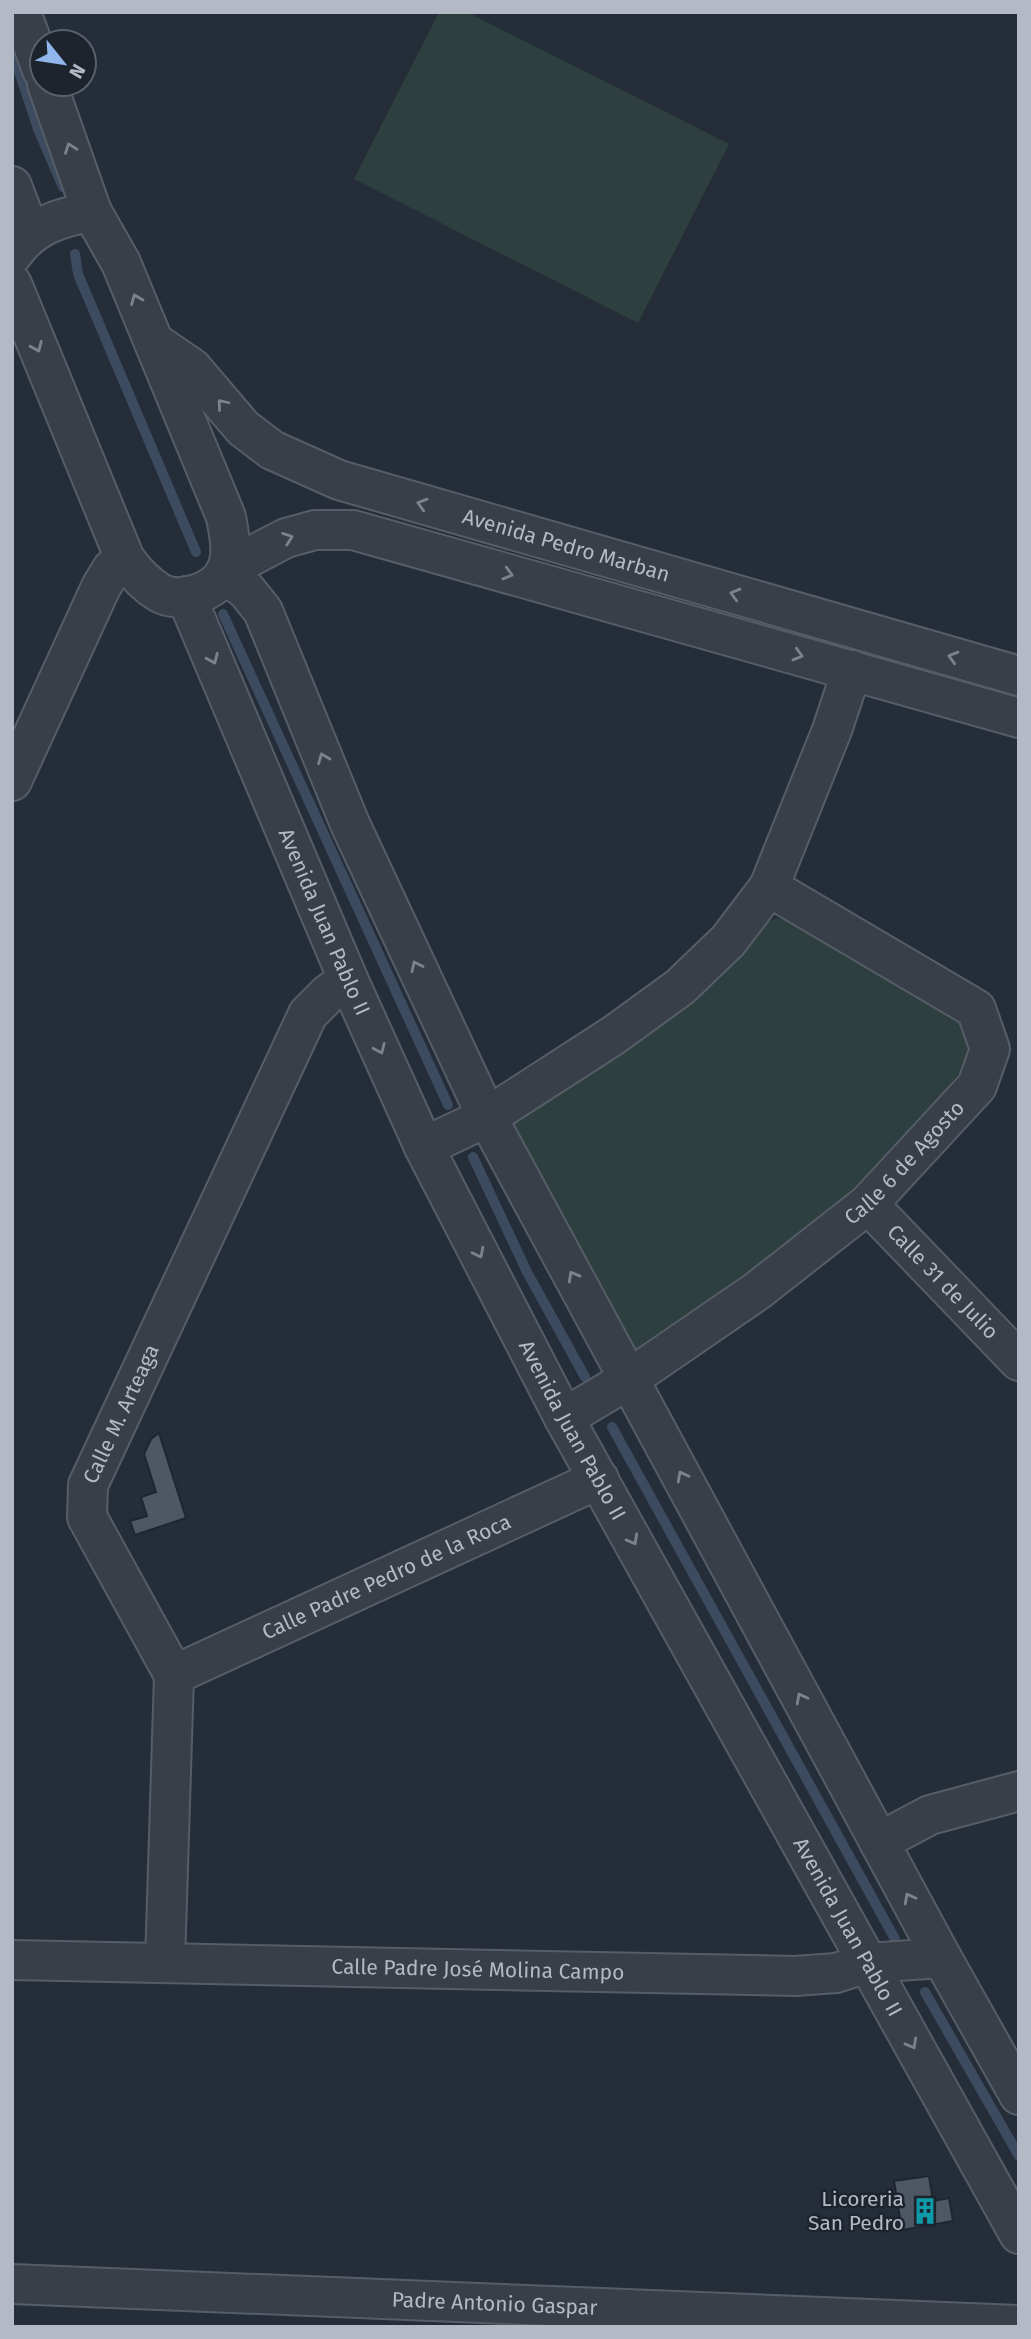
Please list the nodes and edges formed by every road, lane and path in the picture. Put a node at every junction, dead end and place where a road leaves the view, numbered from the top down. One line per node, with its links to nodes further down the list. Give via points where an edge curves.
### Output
1 (21, 12): 2 (street)
2 (28, 31)
3 (52, 98): 5 (street, one-way to 3)
4 (12, 186): 6 (street)
5 (92, 212): 6 (street, via 69,215); 8 (street, one-way to 5, via 121,263)
6 (21, 244)
7 (16, 304): 9 (street, one-way to 9)
8 (153, 342): 10 (street, via 226,517 231,542); 13 (street, Avenida Pedro Marban, one-way to 8, via 339,480 272,450 243,428 192,368)
9 (125, 559): 11 (street, via 136,576 163,595); 15 (street, via 101,587)
10 (226, 571): 11 (street, Avenida Pedro Marban, via 206,592); 12 (street, Avenida Pedro Marban, one-way to 12, via 286,538 315,530 353,530); 18 (street, one-way to 10, via 350,824 263,611)
11 (187, 596): 17 (street, Avenida Juan Pablo II, one-way to 17)
12 (852, 670): 14 (street, Avenida Pedro Marban); 16 (street)
13 (1019, 676)
14 (1019, 718)
15 (12, 782)
16 (769, 887): 18 (street, via 728,941 680,987); 20 (street, Calle 6 de Agosto, via 976,1009 990,1049 977,1086)
17 (348, 979): 19 (street, Avenida Juan Pablo II, one-way to 19); 25 (street, Calle M. Arteaga, via 308,1014 88,1485 87,1517)
18 (487, 1117): 19 (street); 22 (street, one-way to 18)
19 (424, 1147): 23 (street, Avenida Juan Pablo II, one-way to 23)
20 (868, 1204): 21 (street, Calle 31 de Julio); 22 (street, Calle 6 de Agosto, via 757,1291)
21 (1019, 1361)
22 (629, 1379): 23 (street, Calle 6 de Agosto); 27 (street, one-way to 22)
23 (564, 1418): 24 (street, Avenida Juan Pablo II)
24 (599, 1479): 25 (street, Calle Padre Pedro de la Roca); 31 (street, Avenida Juan Pablo II, one-way to 31)
25 (174, 1675): 30 (street)
26 (1019, 1791): 27 (street, via 930,1815)
27 (879, 1842): 28 (street, one-way to 27)
28 (942, 1958): 31 (street, Calle Padre José Molina Campo); 32 (street)
29 (12, 1960): 30 (street, Calle Padre José Molina Campo)
30 (165, 1963): 31 (street, Calle Padre José Molina Campo, via 795,1976 836,1973)
31 (867, 1963): 33 (street, Avenida Juan Pablo II, one-way to 33)
32 (1015, 2079)
33 (1019, 2234)
34 (12, 2284): 35 (street, Padre Antonio Gaspar)
35 (892, 2323): 36 (street, Padre Antonio Gaspar)
36 (1019, 2325)

